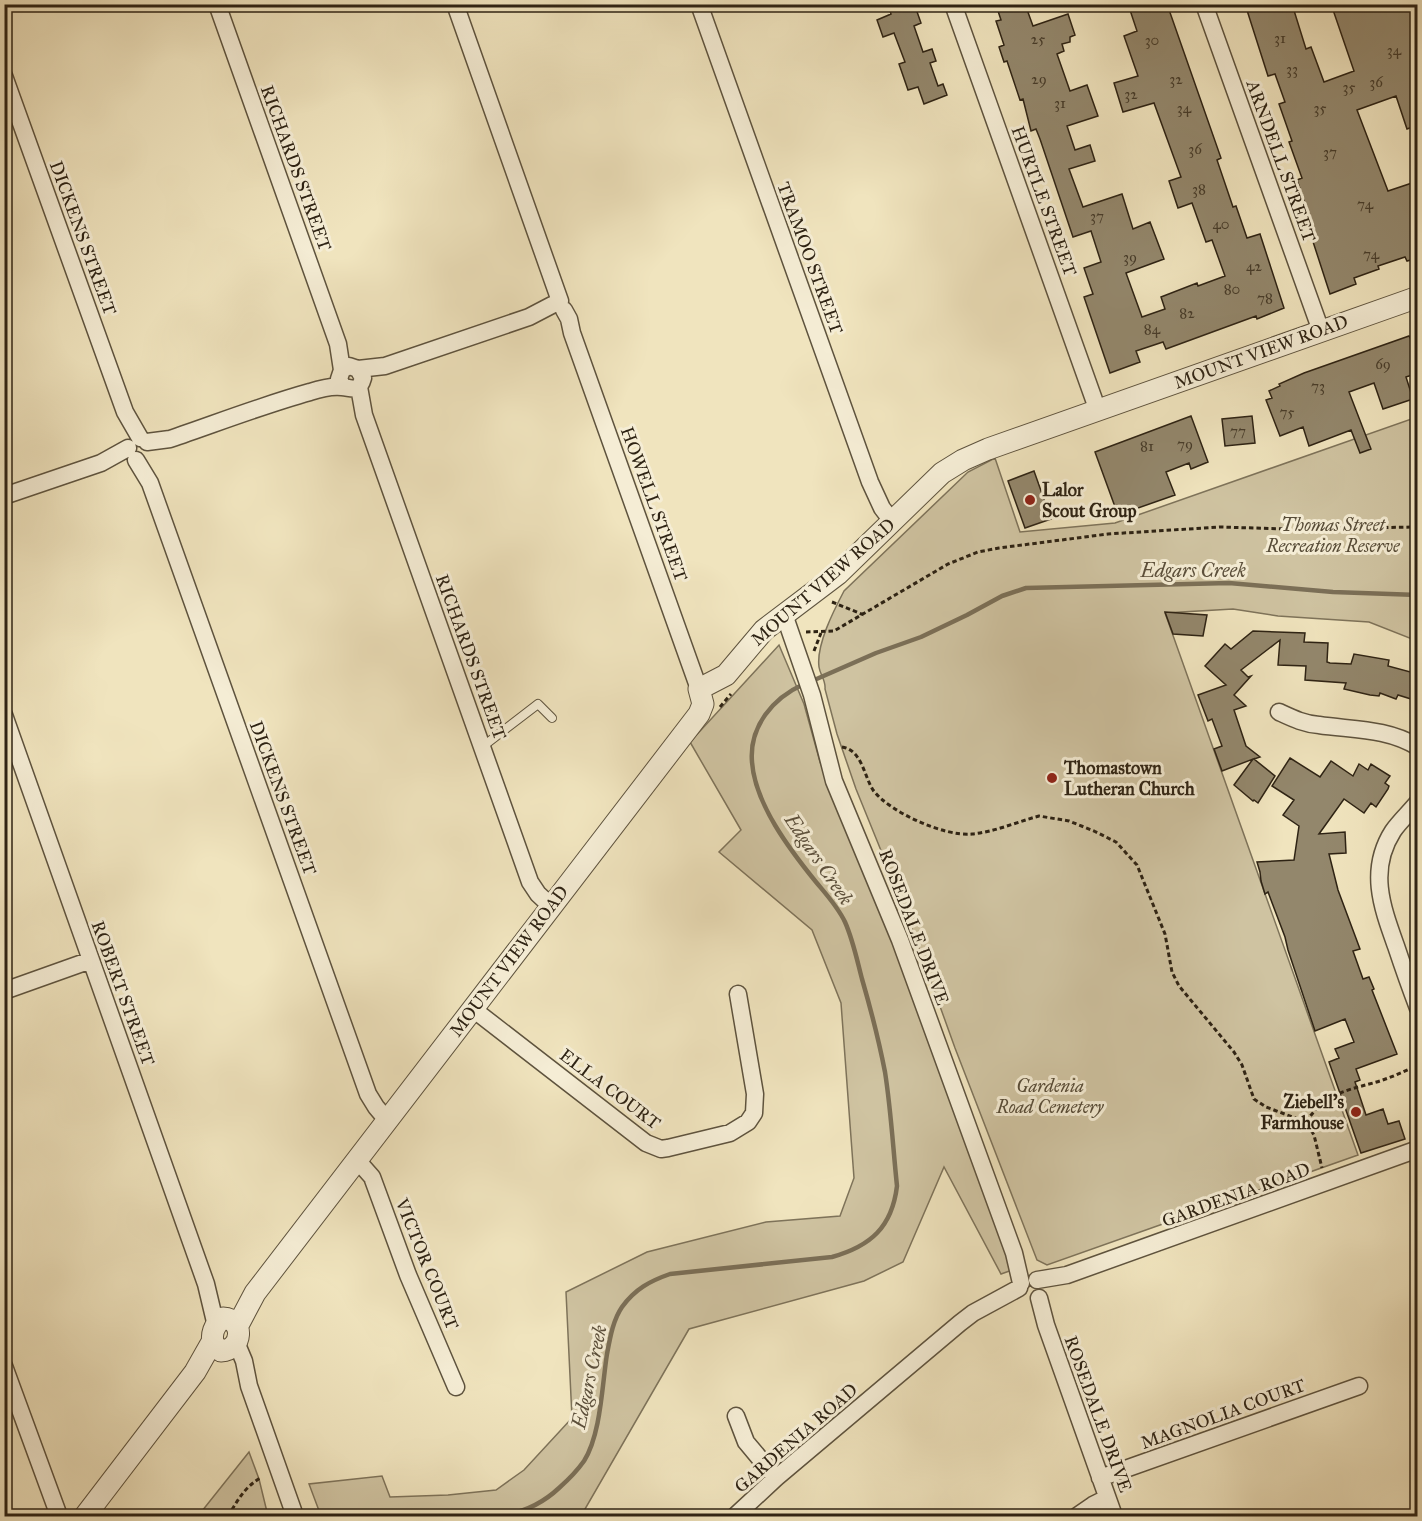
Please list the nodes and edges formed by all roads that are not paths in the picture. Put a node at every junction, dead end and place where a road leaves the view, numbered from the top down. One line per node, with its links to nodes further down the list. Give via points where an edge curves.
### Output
1 (217, 4): 10 (street, RICHARDS STREET)
2 (455, 4): 8 (street, HOWELL STREET, via 553,281)
3 (699, 4): 14 (street, TRAMOO STREET, via 870,482)
4 (953, 4): 11 (street, HURTLE STREET)
5 (1204, 4): 9 (street, ARNDELL STREET)
6 (4, 76): 12 (street, DICKENS STREET)
7 (1418, 297): 9 (street, MOUNT VIEW ROAD)
8 (557, 308): 10 (street); 16 (street, HOWELL STREET, via 572,333)
9 (1321, 331): 11 (street, MOUNT VIEW ROAD)
10 (351, 378): 12 (street); 20 (street, RICHARDS STREET)
11 (1098, 411): 14 (street, MOUNT VIEW ROAD, via 963,460 942,473)
12 (138, 450): 13 (street); 29 (street, DICKENS STREET, via 368,1094)
13 (4, 496)
14 (892, 521): 15 (street, MOUNT VIEW ROAD, via 852,561)
15 (784, 614): 16 (street, MOUNT VIEW ROAD, via 764,630 726,675); 32 (street, ROSEDALE DRIVE, via 812,695 834,781 892,920)
16 (699, 689): 23 (street, MOUNT VIEW ROAD, via 703,704 699,714)
17 (1279, 712): 21 (street, via 1318,725 1390,734)
18 (4, 715): 24 (street, ROBERT STREET)
19 (552, 718): 20 (lane, via 538,704)
20 (482, 747): 23 (street, RICHARDS STREET, via 534,889)
21 (1418, 747)
22 (1418, 802): 27 (street, via 1385,847 1379,882 1384,911)
23 (551, 906): 28 (street, MOUNT VIEW ROAD)
24 (91, 960): 25 (street); 33 (street, ROBERT STREET)
25 (4, 991)
26 (738, 994): 28 (street, ELLA COURT, via 755,1094 754,1113 748,1122 730,1133 661,1149 646,1143)
27 (1418, 1008)
28 (473, 1009): 29 (street, MOUNT VIEW ROAD)
29 (387, 1120): 31 (street, MOUNT VIEW ROAD)
30 (1418, 1149): 32 (street, GARDENIA ROAD)
31 (357, 1160): 33 (street, MOUNT VIEW ROAD); 36 (street, VICTOR COURT, via 372,1177)
32 (1030, 1290): 38 (street, GARDENIA ROAD, via 973,1313); 39 (street, ROSEDALE DRIVE)
33 (225, 1334): 42 (street, MOUNT VIEW ROAD); 43 (street, ROBERT STREET, via 244,1361 249,1386)
34 (4, 1366): 41 (street)
35 (1359, 1386): 39 (street, MAGNOLIA COURT)
36 (456, 1387)
37 (736, 1416): 38 (street, via 746,1442)
38 (776, 1478): 44 (street, GARDENIA ROAD)
39 (1100, 1478): 40 (street, ROSEDALE DRIVE)
40 (1107, 1498): 45 (street); 46 (street, ROSEDALE DRIVE)
41 (59, 1516)
42 (85, 1516)
43 (296, 1516)
44 (735, 1516)
45 (1077, 1516)
46 (1114, 1516)

